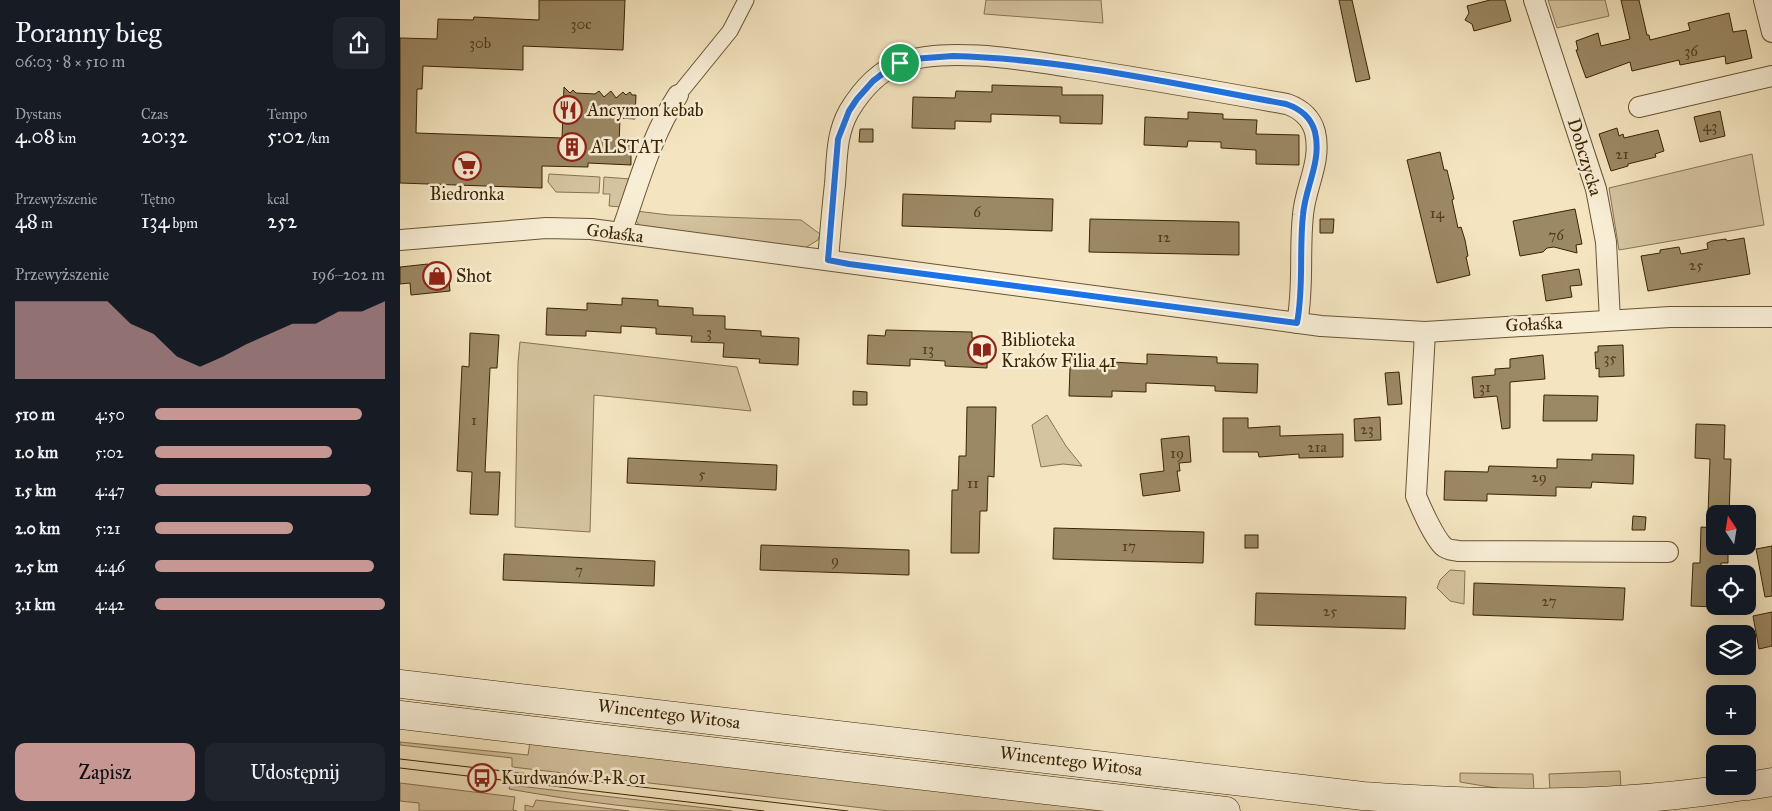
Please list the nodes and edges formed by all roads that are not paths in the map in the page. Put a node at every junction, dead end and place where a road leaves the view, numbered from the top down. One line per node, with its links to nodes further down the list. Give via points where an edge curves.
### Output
1 (746, 0): 6 (street, via 730,31)
2 (1534, 0): 12 (street, Dobczycka, via 1596,189 1606,242)
3 (1764, 0): 4 (street)
4 (1772, 32)
5 (1772, 76): 7 (street)
6 (678, 95): 8 (street, via 664,117 642,168)
7 (1639, 107)
8 (621, 233): 9 (street, Gołaśka, via 546,228); 10 (street, Gołaśka)
9 (400, 240)
10 (828, 260): 13 (street, Gołaśka); 13 (street, via 840,130 857,99 873,81 890,68 912,59 953,56 1040,62 1286,104 1302,111 1312,124 1316,146 1303,214)
11 (1772, 317): 12 (street, Gołaśka)
12 (1610, 320): 14 (street, Gołaśka)
13 (1297, 323): 14 (street, Gołaśka)
14 (1424, 332): 15 (street, via 1416,496 1442,545 1458,551)
15 (1668, 552)
16 (400, 684): 21 (main road, Wincentego Witosa, via 1363,796)
17 (400, 715): 22 (main road, Wincentego Witosa)
18 (1772, 782): 19 (main road)
19 (1756, 785)
20 (1706, 791): 21 (main road, Wincentego Witosa)
21 (1584, 806)
22 (1226, 811)

